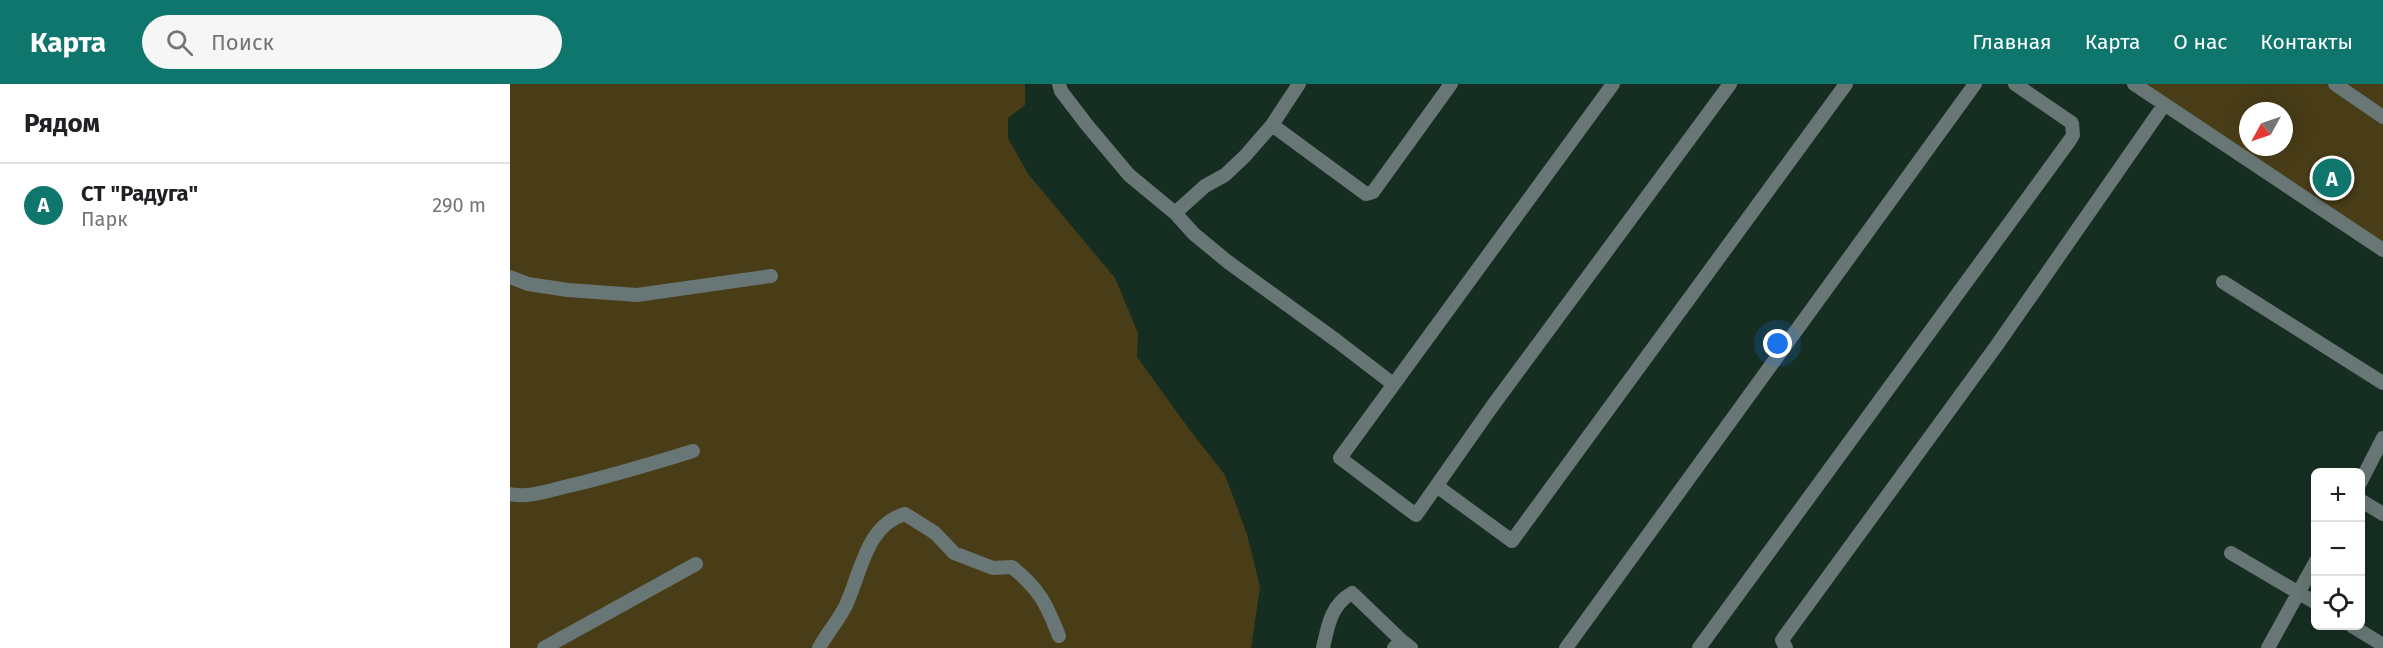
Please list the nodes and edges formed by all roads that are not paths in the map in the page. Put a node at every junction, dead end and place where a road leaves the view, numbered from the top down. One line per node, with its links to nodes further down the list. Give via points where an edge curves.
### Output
1 (1059, 84): 14 (lane, via 1129,175)
2 (1299, 84): 13 (lane)
3 (1451, 84): 13 (lane, via 1373,192 1366,194)
4 (1613, 84): 20 (lane)
5 (1730, 84): 24 (lane, via 1491,408)
6 (1846, 84): 24 (lane, via 1512,541)
7 (1975, 84): 40 (lane)
8 (2015, 84): 41 (lane, via 2072,123 2073,135)
9 (2134, 84): 11 (lane)
10 (2335, 84): 12 (lane)
11 (2164, 105): 15 (lane); 42 (lane, via 1997,345 1782,640)
12 (2383, 117)
13 (1272, 125): 14 (lane, via 1225,175 1205,186)
14 (1175, 213): 20 (lane, via 1228,262)
15 (2383, 250)
16 (771, 276): 17 (lane, via 638,295 568,290)
17 (510, 277)
18 (2223, 282): 19 (lane)
19 (2383, 383)
20 (1392, 384): 24 (lane, via 1340,458 1416,515)
21 (2383, 438): 23 (lane)
22 (693, 451): 25 (lane, via 617,475 539,493)
23 (2365, 475)
24 (1438, 487)
25 (510, 494)
26 (2365, 502): 27 (lane)
27 (2383, 513)
28 (2231, 553): 31 (lane)
29 (696, 564): 37 (lane)
30 (2311, 569): 31 (lane)
31 (2297, 591): 32 (lane); 43 (lane)
32 (2311, 600)
33 (2359, 630): 36 (lane)
34 (1059, 636): 38 (lane, via 1034,585 1012,567 993,568 954,553 935,533 905,514 894,517 868,545 839,620)
35 (1402, 645): 39 (lane, via 1352,593 1331,614)
36 (2383, 645)
37 (544, 648)
38 (819, 648)
39 (1323, 648)
40 (1566, 648)
41 (1699, 648)
42 (1786, 648)
43 (2268, 648)

